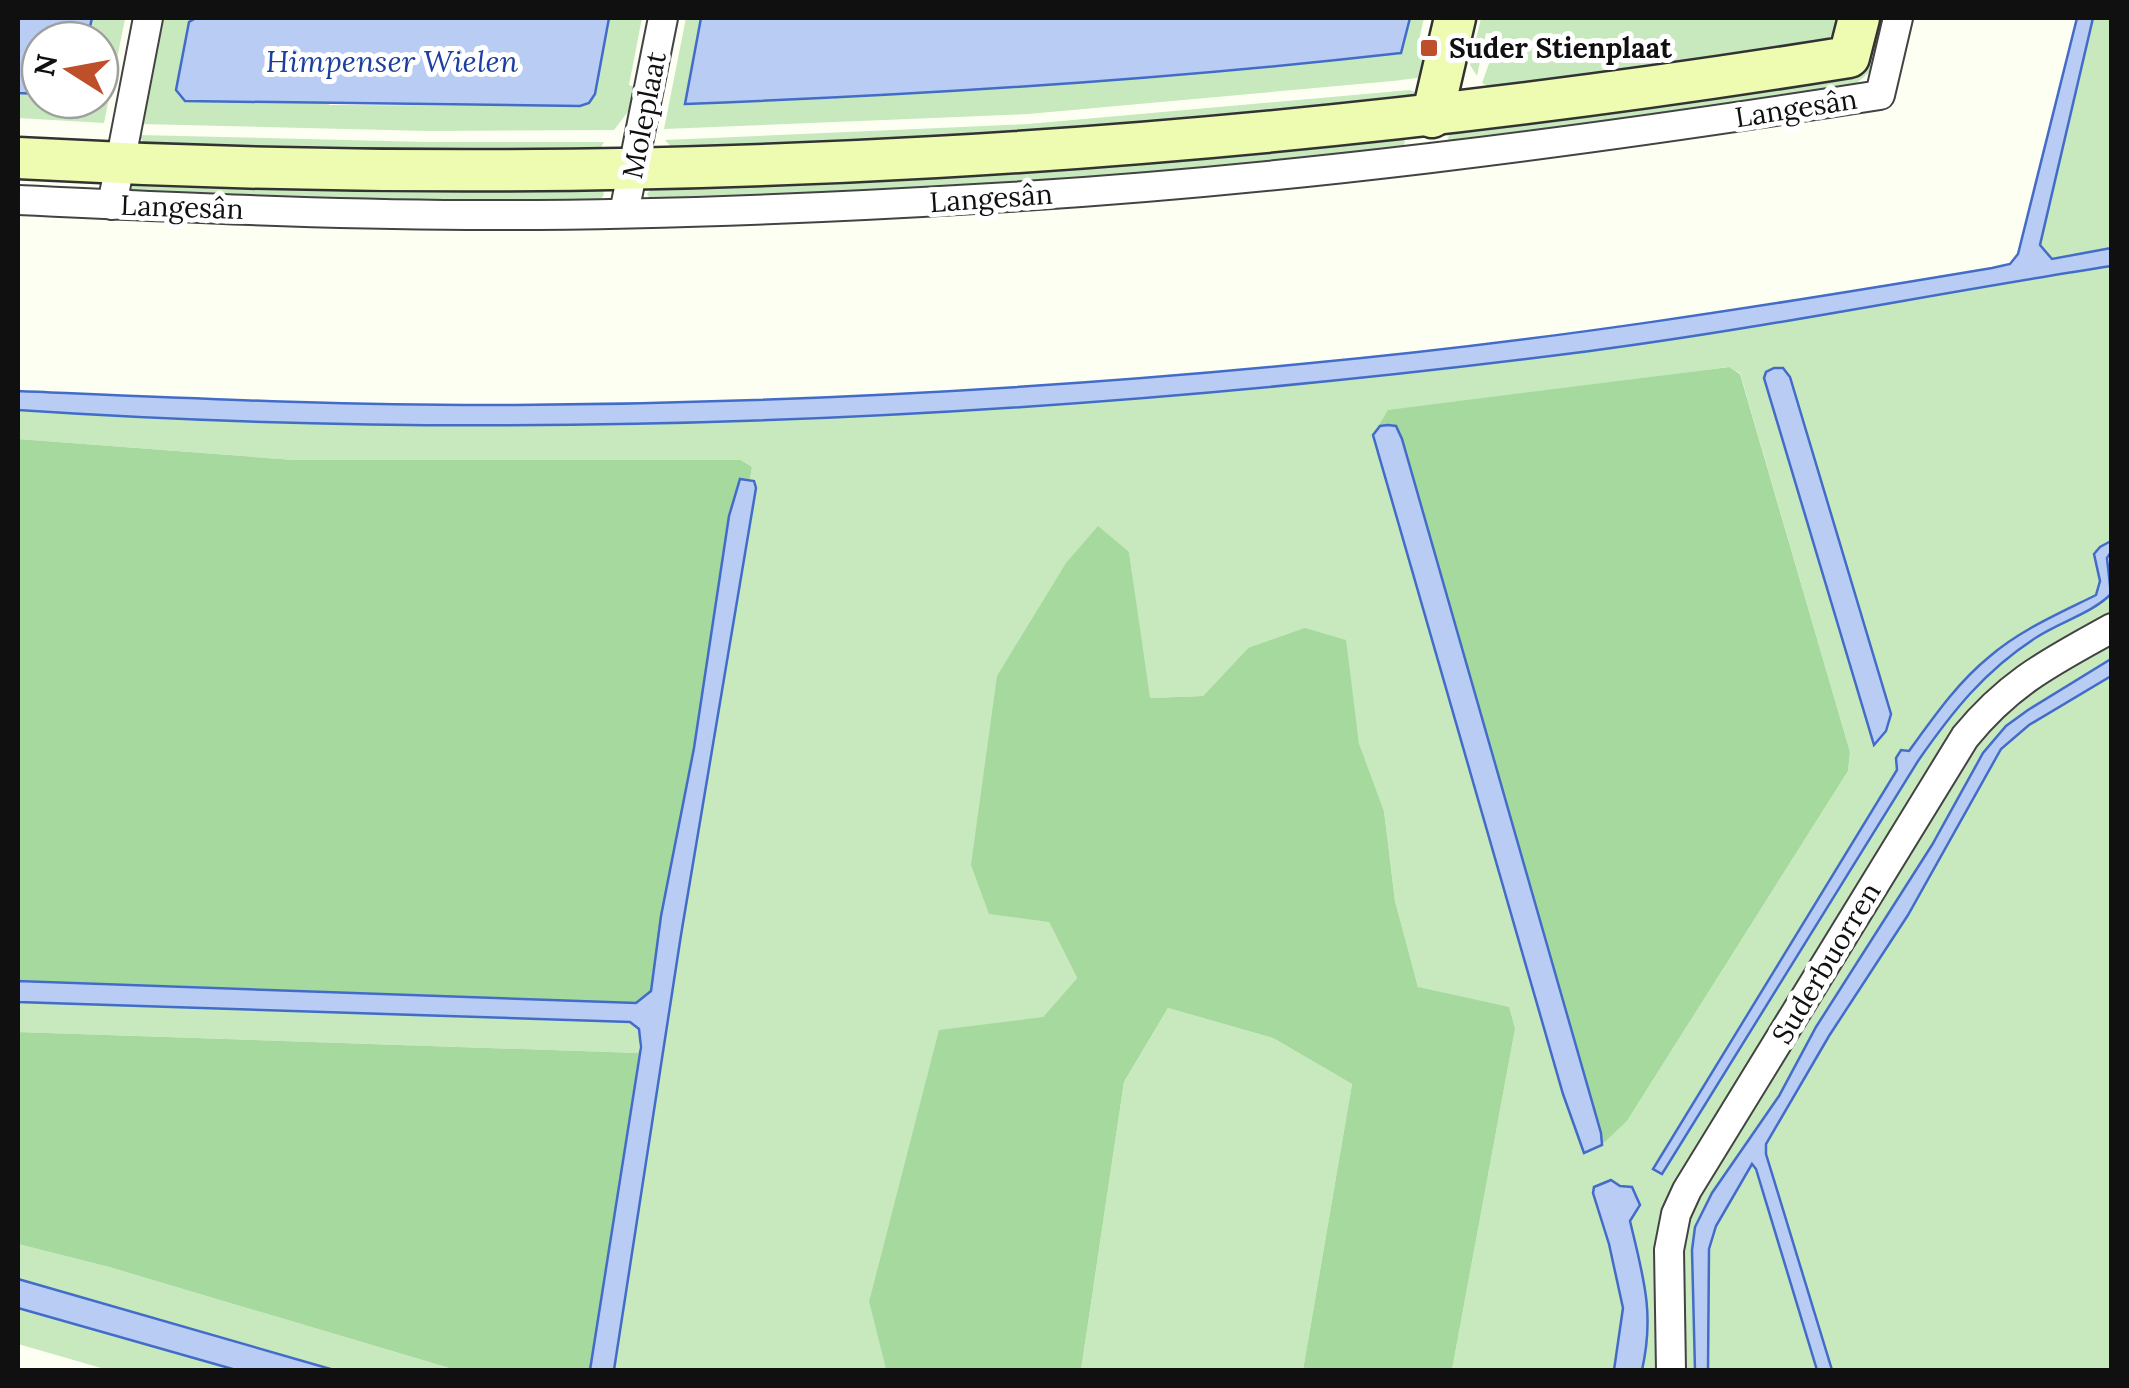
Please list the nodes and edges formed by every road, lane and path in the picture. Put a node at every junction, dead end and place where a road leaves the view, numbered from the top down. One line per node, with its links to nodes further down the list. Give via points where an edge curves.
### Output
1 (148, 18): 9 (street)
2 (663, 18): 10 (street, Moleplaat)
3 (1456, 18): 6 (street)
4 (1859, 18): 6 (street, Langesân, via 1850,58)
5 (1898, 18): 8 (street, Langesân, via 1880,95)
6 (1432, 117): 8 (street); 10 (street, Langesân, via 1042,153)
7 (18, 158): 9 (street, Langesân)
8 (1422, 160): 13 (street, Langesân, via 998,198)
9 (119, 164): 10 (street, Langesân); 12 (street)
10 (633, 170): 13 (street, Moleplaat)
11 (18, 200): 12 (street, Langesân)
12 (112, 205): 13 (street, Langesân)
13 (624, 213)
14 (2112, 628): 15 (street, Suderbuorren, via 2030,674 1965,737 1686,1190 1669,1250)
15 (1670, 1370)

